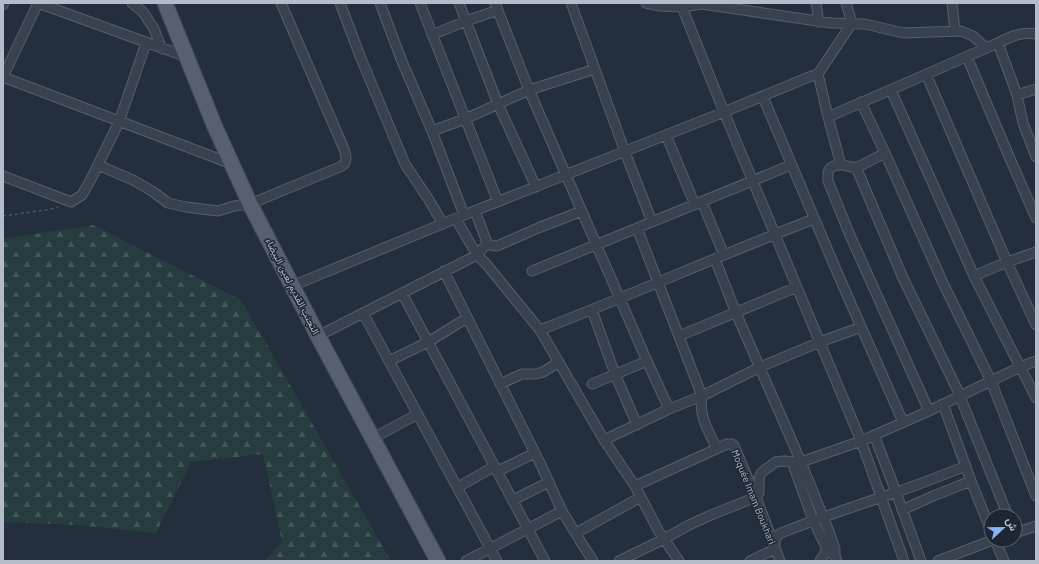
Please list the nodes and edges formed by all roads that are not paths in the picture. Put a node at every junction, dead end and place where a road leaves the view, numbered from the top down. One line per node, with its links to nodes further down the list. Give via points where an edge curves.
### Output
1 (38, 3): 23 (street); 32 (street)
2 (132, 3): 26 (street, via 147,18)
3 (165, 3): 27 (main road, التجنب القديم لعين البيضاء)
4 (281, 3): 60 (street, via 347,160 342,166)
5 (340, 3): 67 (street, via 405,164)
6 (380, 3): 44 (street)
7 (420, 3): 22 (street)
8 (459, 3): 17 (street)
9 (571, 3): 29 (street)
10 (646, 3): 16 (street)
11 (816, 3): 18 (street)
12 (846, 3): 19 (street)
13 (952, 3): 20 (street)
14 (702, 4): 16 (street); 18 (street)
15 (497, 6): 17 (street); 34 (street)
16 (682, 7): 40 (street)
17 (466, 21): 22 (street); 39 (street)
18 (818, 22): 19 (street)
19 (852, 23): 20 (street, via 903,34); 30 (street)
20 (955, 31): 25 (street, via 973,36)
21 (1036, 34): 24 (street, via 1015,35)
22 (432, 35): 42 (street)
23 (146, 43): 26 (street); 43 (street)
24 (998, 43): 25 (street); 36 (street)
25 (986, 48): 28 (street)
26 (162, 49): 27 (street)
27 (186, 57): 50 (main road, التجنب القديم لعين البيضاء)
28 (967, 57): 31 (street); 64 (street)
29 (594, 68): 34 (street); 46 (street)
30 (818, 74): 37 (street); 41 (street)
31 (926, 74): 35 (street); 76 (street)
32 (3, 77): 43 (street)
33 (1036, 89): 36 (street)
34 (529, 90): 39 (street); 54 (street)
35 (891, 90): 38 (street); 79 (street)
36 (1017, 96): 48 (street, via 1023,123)
37 (763, 97): 40 (street); 51 (street)
38 (861, 102): 41 (street); 47 (street)
39 (498, 104): 42 (street); 57 (street)
40 (724, 112): 45 (street); 56 (street)
41 (828, 117): 52 (street)
42 (465, 119): 44 (street); 58 (street)
43 (119, 122): 49 (street); 50 (street)
44 (432, 131): 63 (street)
45 (666, 135): 46 (street); 59 (street)
46 (625, 152): 54 (street); 66 (street)
47 (885, 153): 53 (street); 103 (street, via 943,283)
48 (1036, 157)
49 (98, 165): 55 (street, via 82,195 71,202); 60 (street, via 133,180 168,203 218,211)
50 (234, 165): 60 (main road, التجنب القديم لعين البيضاء)
51 (791, 165): 56 (street); 65 (street)
52 (841, 165): 53 (street); 111 (street, via 830,168 827,174 828,181)
53 (856, 167): 107 (street, via 903,278)
54 (566, 175): 57 (street); 62 (street)
55 (3, 176)
56 (753, 182): 59 (street); 69 (street)
57 (536, 187): 58 (street)
58 (498, 202): 61 (street)
59 (698, 203): 66 (street); 74 (street)
60 (250, 204): 81 (main road, التجنب القديم لعين البيضاء)
61 (475, 211): 63 (street); 70 (street)
62 (582, 211): 70 (street, via 497,246); 71 (street)
63 (460, 217): 67 (street); 73 (street)
64 (1036, 218)
65 (814, 219): 69 (street); 90 (street)
66 (652, 222): 68 (street)
67 (443, 224): 81 (street)
68 (637, 228): 71 (street); 80 (street)
69 (774, 234): 74 (street); 82 (street)
70 (488, 245): 73 (street)
71 (596, 245): 78 (street); 84 (street)
72 (1036, 252): 76 (street)
73 (477, 255): 77 (street); 91 (street)
74 (724, 255): 75 (street)
75 (715, 258): 80 (street); 87 (street)
76 (1007, 262): 79 (street); 89 (street)
77 (444, 271): 83 (street); 88 (street)
78 (532, 271)
79 (974, 276): 101 (street)
80 (659, 282): 84 (street); 93 (street)
81 (292, 286): 92 (main road, التجنب القديم لعين البيضاء)
82 (797, 287): 87 (street); 95 (street)
83 (402, 293): 86 (street); 94 (street)
84 (620, 298): 85 (street); 96 (street)
85 (592, 310): 91 (street); 102 (street)
86 (363, 313): 92 (street); 98 (street)
87 (736, 313): 93 (street); 100 (street)
88 (467, 318): 94 (street); 104 (street)
89 (1036, 325)
90 (861, 327): 95 (street); 113 (street)
91 (540, 330): 99 (street)
92 (318, 336): 116 (main road, التجنب القديم لعين البيضاء)
93 (679, 336): 106 (street)
94 (428, 342): 98 (street); 124 (street)
95 (820, 342): 100 (street); 118 (street)
96 (647, 361): 102 (street); 110 (street)
97 (1036, 361): 101 (street)
98 (389, 362): 112 (street)
99 (559, 362): 104 (street, via 543,372 522,374); 117 (street)
100 (760, 367): 106 (street); 122 (street)
101 (1020, 367): 103 (street); 108 (street)
102 (615, 374): 105 (street); 114 (street)
103 (992, 381): 107 (street); 130 (street)
104 (500, 384): 120 (street)
105 (592, 384)
106 (702, 396): 110 (street); 119 (street, via 700,405 703,418)
107 (960, 396): 109 (street); 135 (street)
108 (1036, 398)
109 (943, 404): 111 (street); 123 (street)
110 (669, 409): 114 (street)
111 (929, 411): 113 (street)
112 (418, 414): 116 (street); 128 (street)
113 (903, 422): 115 (street)
114 (637, 425): 117 (street)
115 (874, 435): 118 (street); 129 (street)
116 (373, 438): 152 (main road, التجنب القديم لعين البيضاء)
117 (604, 440): 127 (street)
118 (860, 441): 122 (street); 133 (street)
119 (717, 449): 127 (street, Moquée Imam Boukhari); 132 (street, Moquée Imam Boukhari, via 733,444)
120 (535, 453): 124 (street); 125 (street)
121 (792, 462): 122 (street); 132 (street, via 776,462 761,473 759,493); 140 (street)
122 (801, 462): 139 (street)
123 (966, 466): 126 (street); 129 (street)
124 (496, 469): 128 (street); 134 (street)
125 (548, 482): 134 (street); 137 (street)
126 (971, 482): 136 (street); 138 (street)
127 (634, 486): 131 (street)
128 (458, 488): 147 (street)
129 (896, 492): 133 (street); 136 (street)
130 (1036, 496)
131 (641, 497): 144 (street); 145 (street)
132 (756, 497): 145 (street, via 689,525); 149 (street, Moquée Imam Boukhari)
133 (881, 497): 139 (street); 162 (street)
134 (512, 500): 141 (street)
135 (1005, 508)
136 (902, 510): 163 (street)
137 (562, 511): 141 (street); 144 (street)
138 (983, 511)
139 (823, 517): 140 (street); 151 (street)
140 (813, 520): 149 (street, via 778,535 775,538); 150 (street)
141 (527, 529): 147 (street); 155 (street)
142 (1035, 530): 143 (street)
143 (1023, 532)
144 (576, 533): 156 (street)
145 (664, 539): 157 (street); 158 (street)
146 (983, 544): 164 (street)
147 (490, 548): 153 (street); 154 (street)
148 (998, 548): 165 (street)
149 (775, 549): 159 (street); 160 (street, Moquée Imam Boukhari)
150 (827, 549): 151 (street); 161 (street)
151 (836, 558)
152 (438, 561)
153 (466, 561)
154 (497, 561)
155 (545, 561)
156 (593, 561)
157 (619, 561)
158 (679, 561)
159 (750, 561)
160 (780, 561)
161 (820, 561)
162 (904, 561)
163 (921, 561)
164 (938, 561)
165 (1004, 561)

